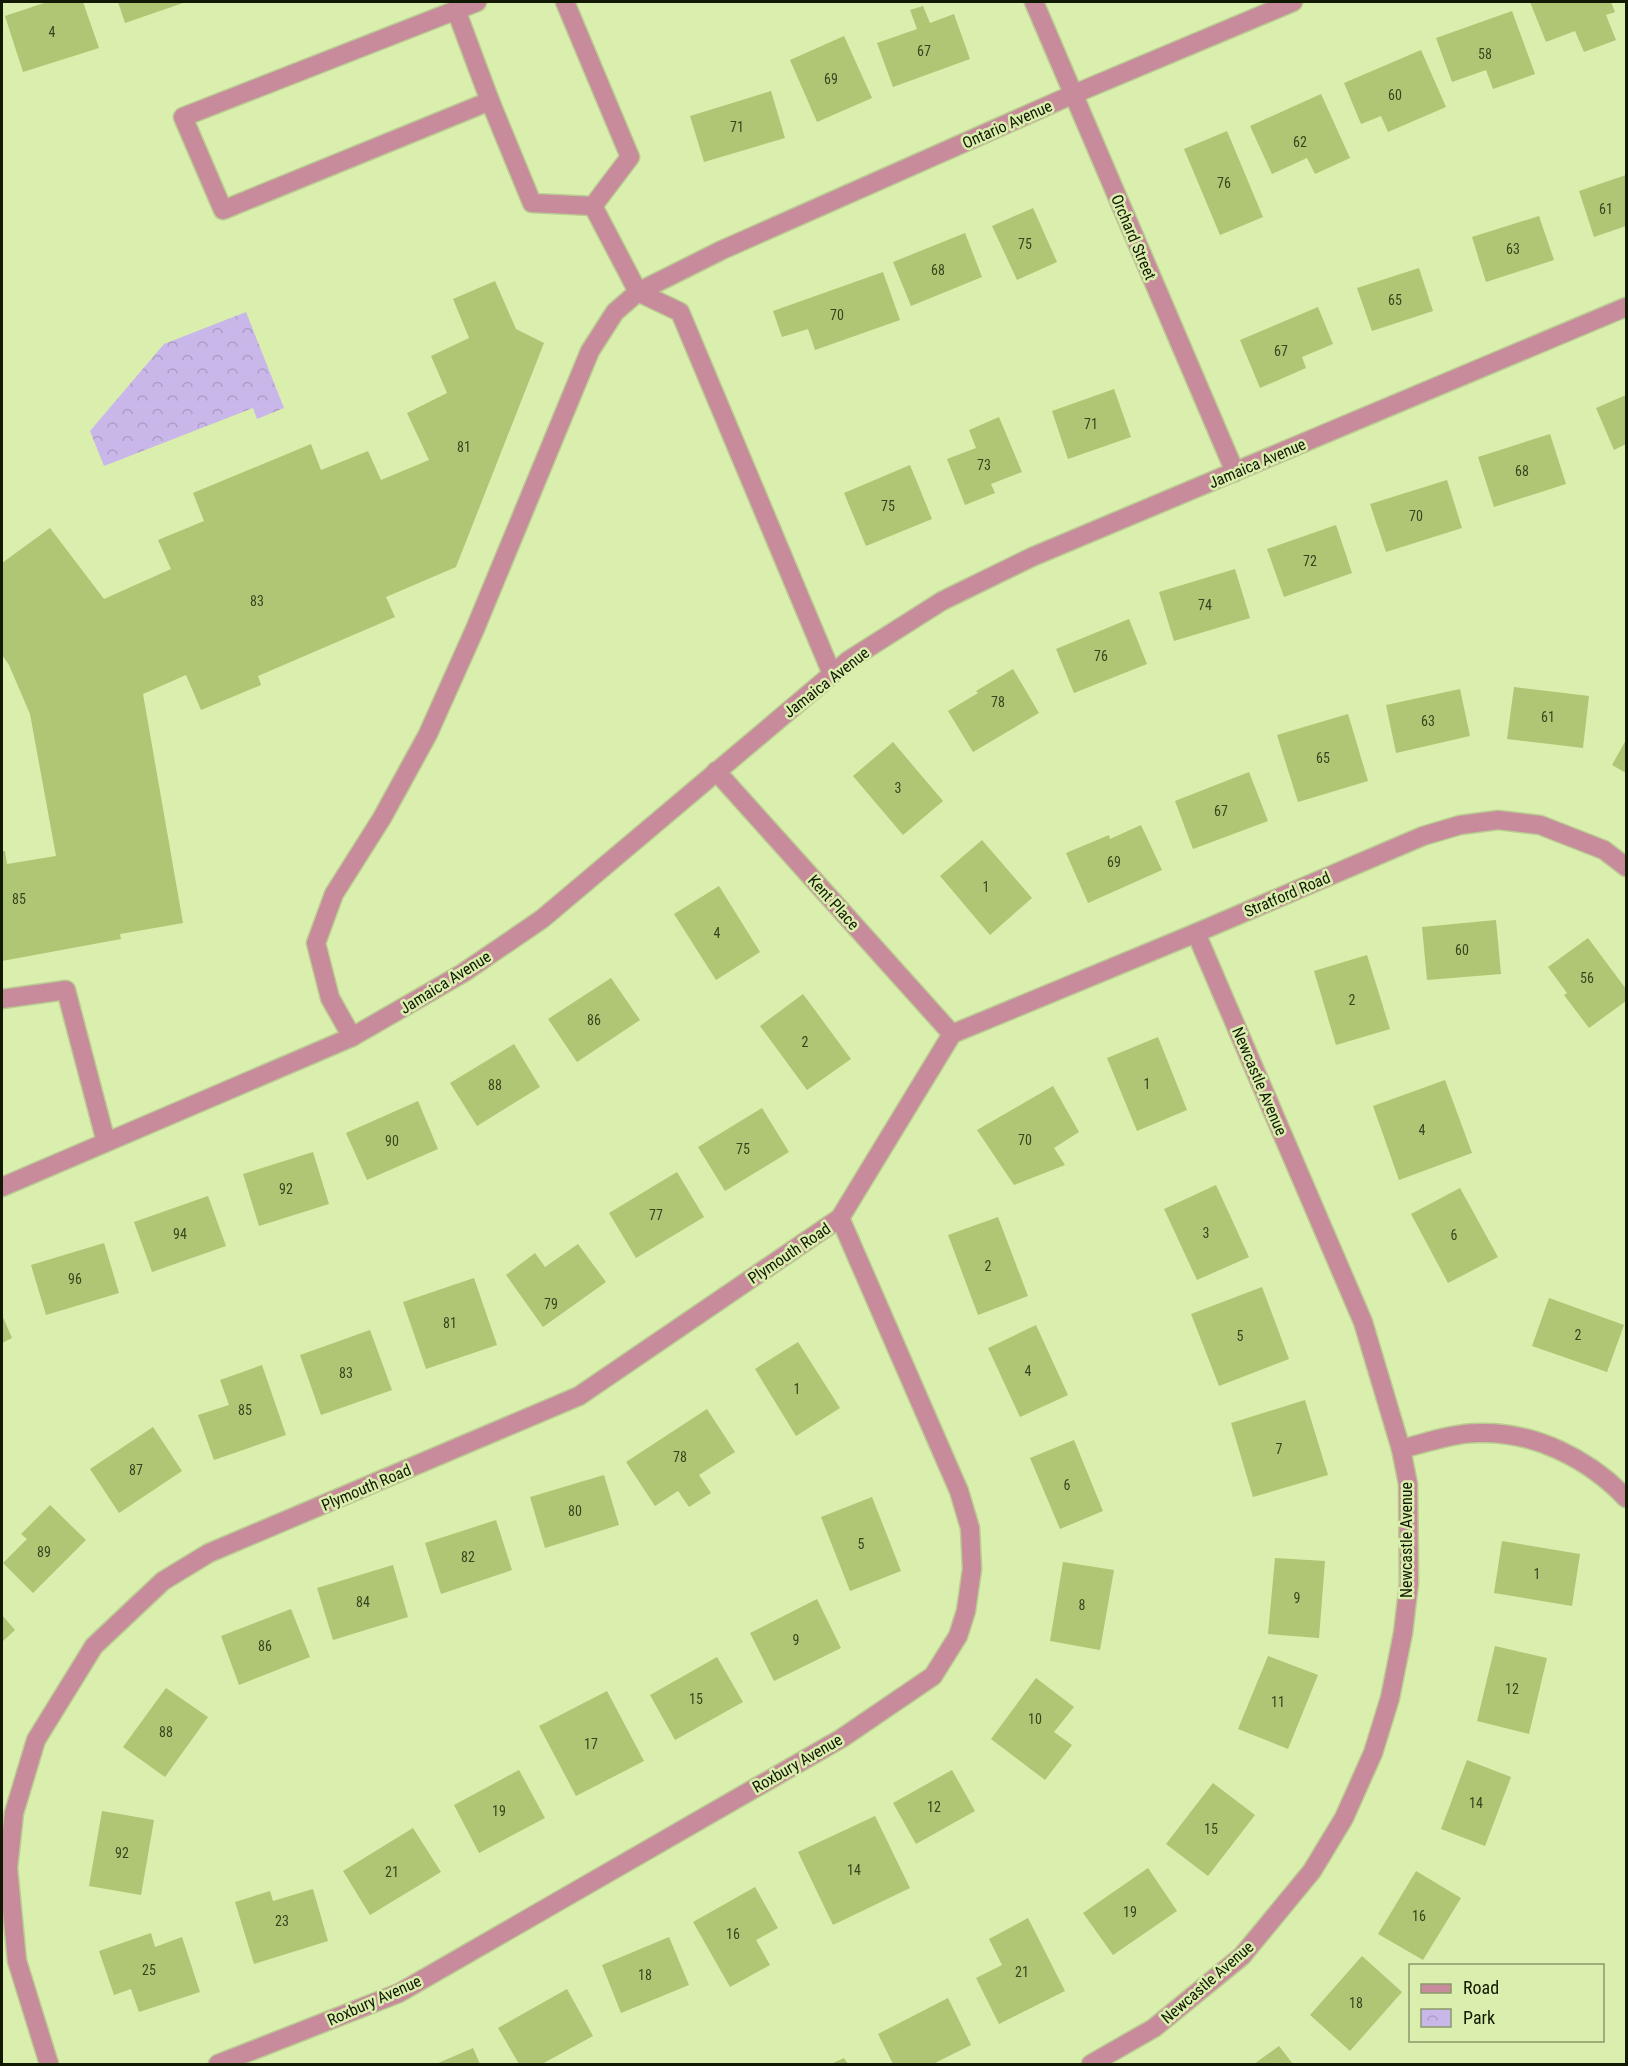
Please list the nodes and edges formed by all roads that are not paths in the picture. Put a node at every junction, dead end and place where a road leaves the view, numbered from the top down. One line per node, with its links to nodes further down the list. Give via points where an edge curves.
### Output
1 (477, 2): 5 (street)
2 (565, 2): 8 (street, via 630,157)
3 (1034, 2): 6 (street, Orchard Street)
4 (1293, 2): 6 (street, Ontario Avenue)
5 (456, 10): 7 (street); 7 (street, via 183,117 223,210)
6 (1074, 94): 9 (street, Ontario Avenue, via 722,250); 11 (street, Orchard Street)
7 (490, 101): 8 (street, via 532,203)
8 (593, 206): 9 (street)
9 (638, 292): 12 (street, via 680,312); 18 (street, Ontario Avenue, via 615,312 590,351 476,629 428,734 334,894 316,943 330,998)
10 (1626, 307): 11 (street, Jamaica Avenue)
11 (1234, 472): 12 (street, Jamaica Avenue, via 1032,557 942,601)
12 (832, 674): 13 (street, Jamaica Avenue)
13 (717, 771): 17 (street, Kent Place); 18 (street, Jamaica Avenue, via 542,919 463,973)
14 (1626, 867): 15 (street, Stratford Road, via 1604,850 1540,825 1498,820 1460,825 1423,836)
15 (1196, 933): 17 (street, Stratford Road); 22 (street, Newcastle Avenue, via 1363,1322)
16 (2, 999): 19 (street, via 66,990)
17 (952, 1034): 21 (street, Plymouth Road)
18 (352, 1037): 19 (street, Jamaica Avenue)
19 (106, 1142): 20 (street, Jamaica Avenue)
20 (2, 1187)
21 (840, 1218): 24 (street, Plymouth Road, via 579,1396 209,1553 163,1581 94,1646 36,1740 14,1813 8,1868 17,1961); 25 (street, Roxbury Avenue, via 959,1491 970,1528 972,1569 966,1611 958,1636 933,1676 842,1738 399,1993)
22 (1401, 1449): 23 (street, via 1478,1432 1524,1438 1568,1454 1611,1482); 26 (street, Newcastle Avenue, via 1408,1495 1409,1583 1403,1633 1390,1698 1344,1818 1312,1871 1242,1956 1154,2028)
23 (1626, 1498)
24 (49, 2064)
25 (218, 2064)
26 (1091, 2064)

